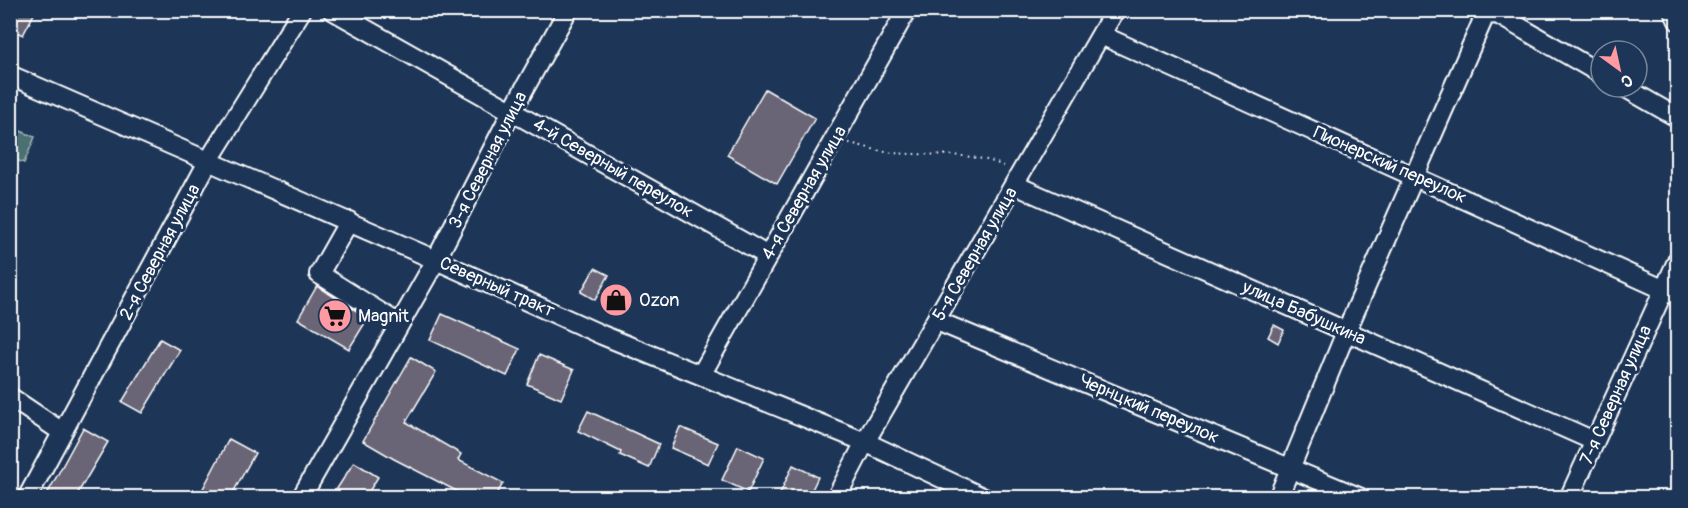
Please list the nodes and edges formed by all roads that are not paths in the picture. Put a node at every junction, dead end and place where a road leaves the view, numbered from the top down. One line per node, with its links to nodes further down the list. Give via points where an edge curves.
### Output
1 (302, 10): 15 (street, 2-я Северная улица)
2 (332, 10): 13 (street, 4-й Северный переулок)
3 (568, 10): 13 (street, 3-я Северная улица)
4 (907, 10): 19 (street, 4-я Северная улица)
5 (1116, 10): 9 (street, 5-я Северная улица)
6 (1673, 10): 8 (street)
7 (1490, 13): 10 (street); 16 (street)
8 (1677, 21)
9 (1101, 35): 16 (street, Пионерский переулок); 17 (street, 5-я Северная улица)
10 (1589, 67)
11 (10, 75): 15 (street, Северный тракт)
12 (1644, 99): 14 (street)
13 (512, 111): 19 (street, 4-й Северный переулок); 21 (street, 3-я Северная улица)
14 (1677, 118)
15 (209, 160): 18 (street, Северный тракт); 28 (street, 2-я Северная улица)
16 (1415, 177): 22 (street, Пионерский переулок); 25 (street)
17 (1018, 180): 23 (street, 5-я Северная улица); 25 (street, улица Бабушкина)
18 (349, 221): 21 (street, Северный тракт); 24 (street, via 319,274)
19 (768, 256): 26 (street, 4-я Северная улица)
20 (1677, 259): 22 (street, 7-я Северная улица)
21 (436, 260): 24 (street, 3-я Северная улица); 26 (street, Северный тракт)
22 (1670, 293): 29 (street, 7-я Северная улица)
23 (937, 321): 30 (street, 5-я Северная улица); 31 (street, Чернцкий переулок)
24 (399, 324): 33 (street, 3-я Северная улица)
25 (1346, 332): 29 (street, улица Бабушкина); 31 (street)
26 (701, 375): 30 (street, Северный тракт)
27 (10, 398): 28 (street)
28 (62, 432): 32 (street, 2-я Северная улица)
29 (1594, 441): 38 (street, 7-я Северная улица)
30 (865, 442): 34 (street, 5-я Северная улица); 35 (street, Северный тракт)
31 (1289, 468): 36 (street); 37 (street, Чернцкий переулок)
32 (27, 498)
33 (301, 498)
34 (836, 498)
35 (984, 498)
36 (1278, 498)
37 (1361, 498)
38 (1569, 498)

